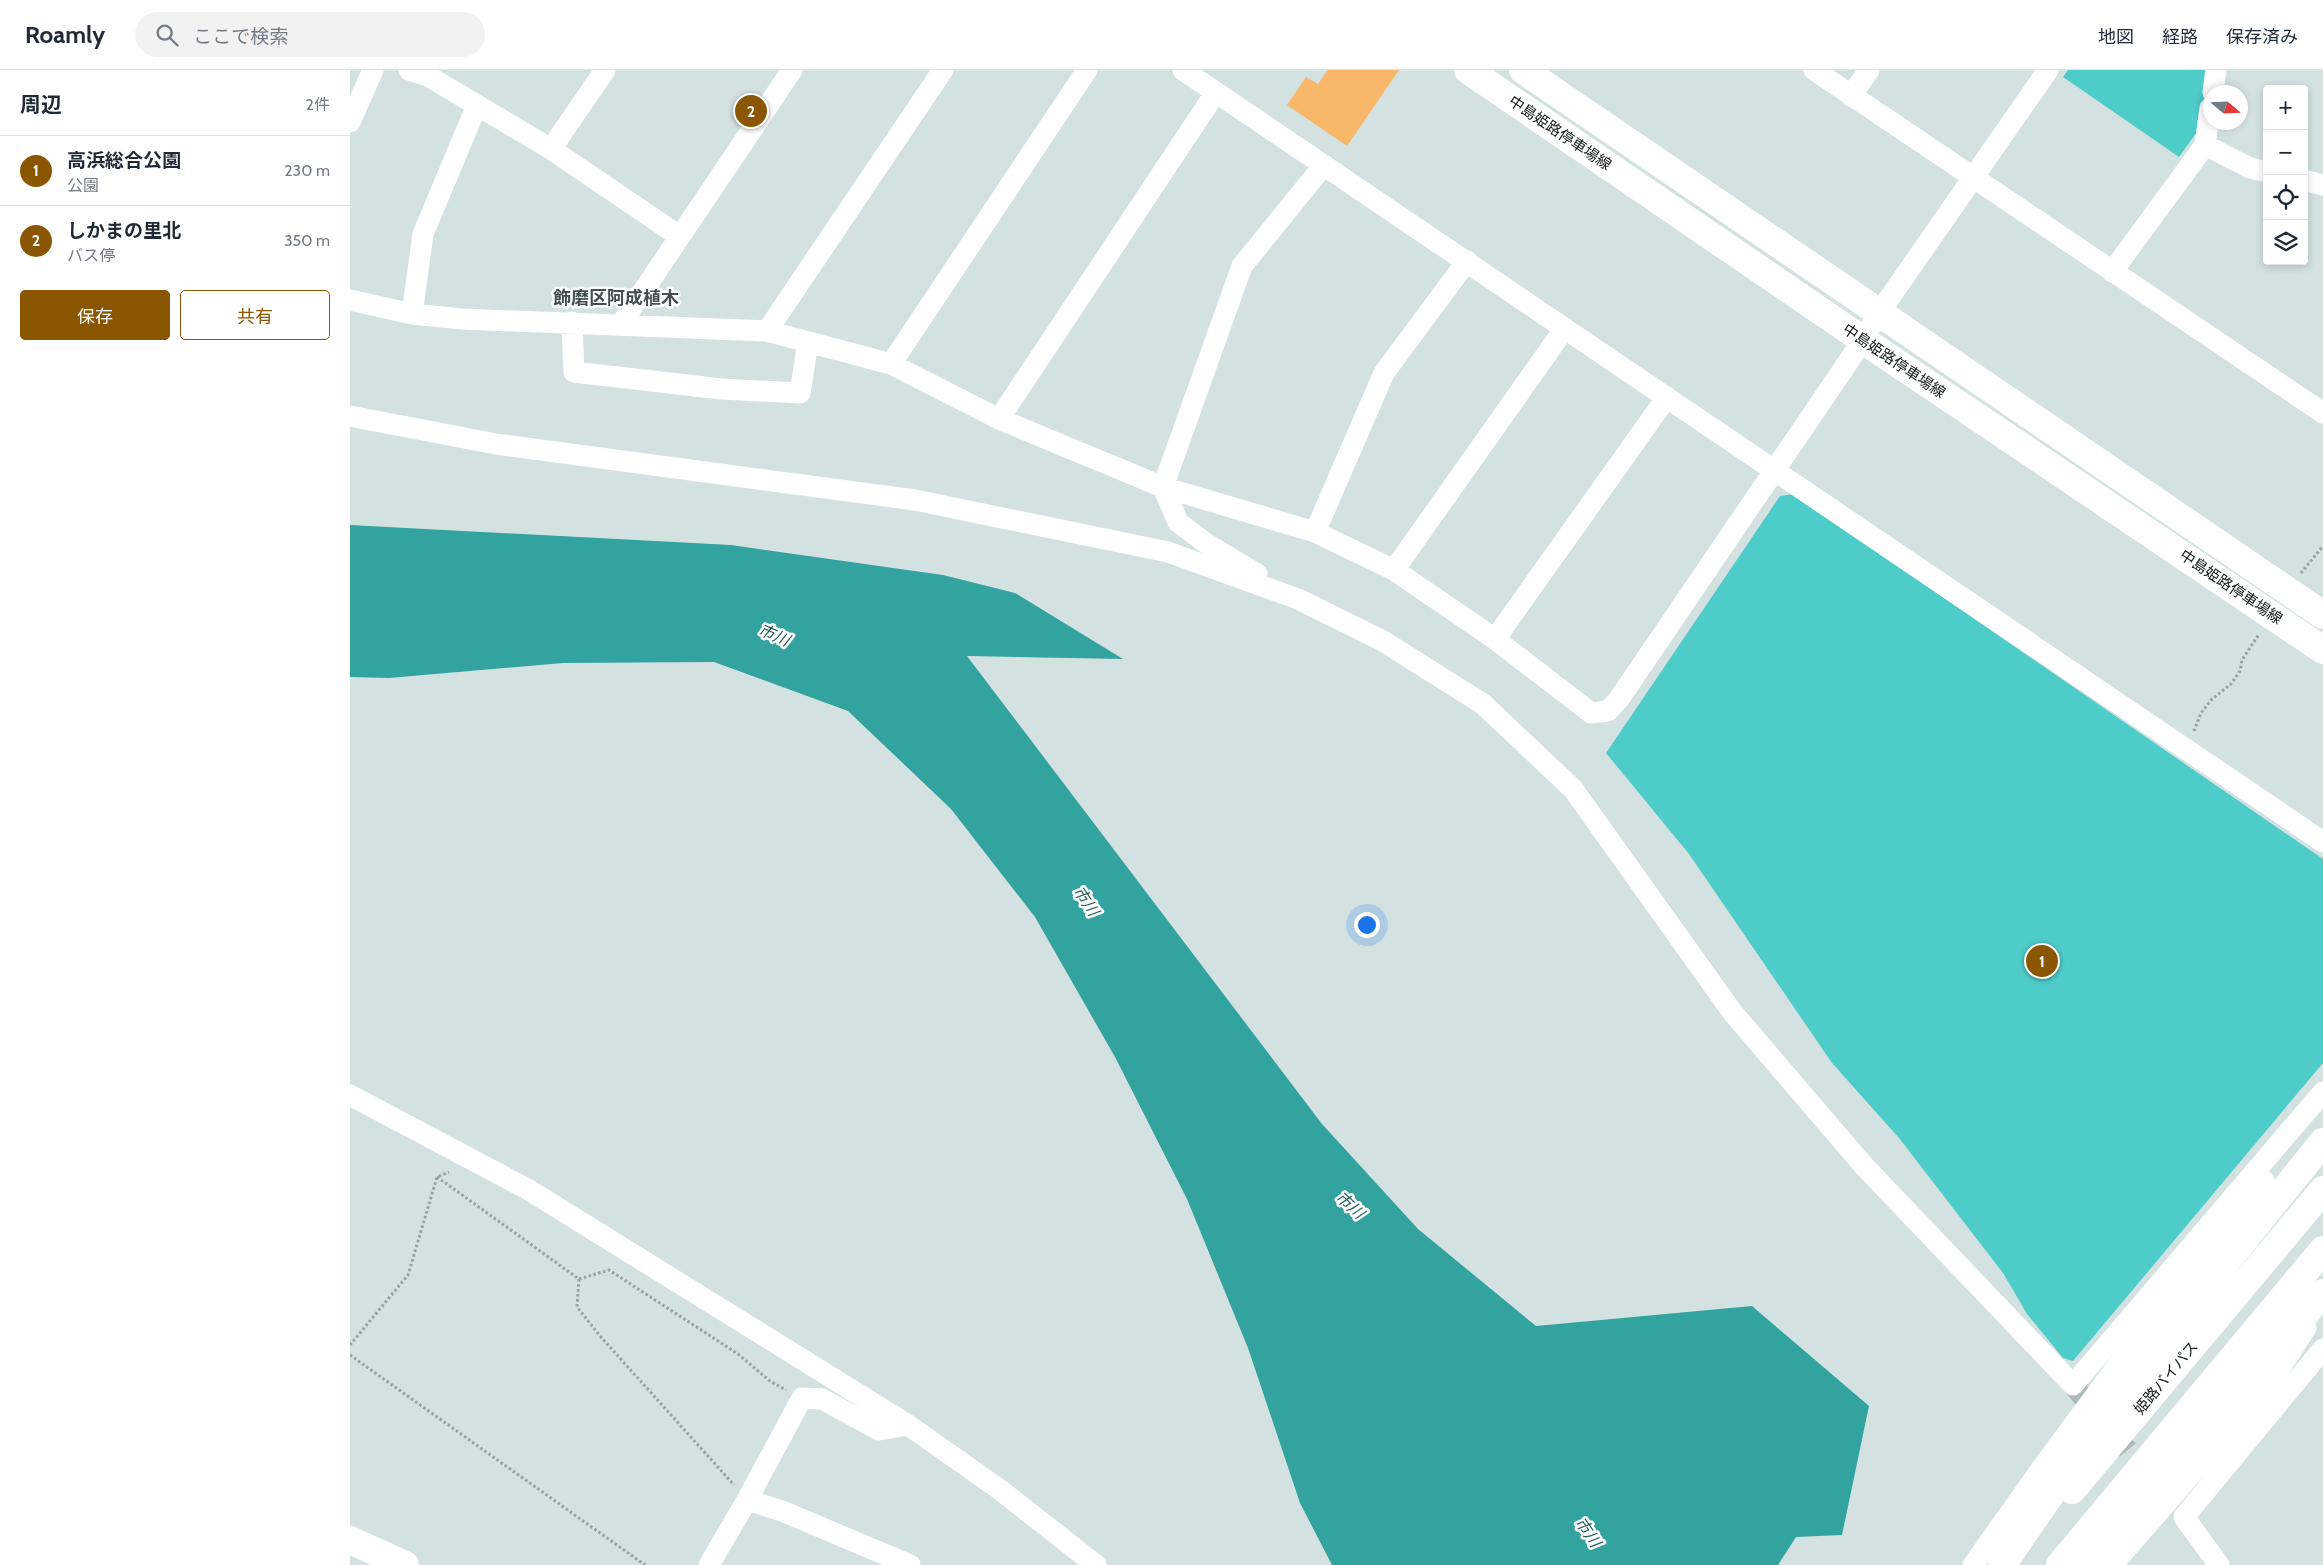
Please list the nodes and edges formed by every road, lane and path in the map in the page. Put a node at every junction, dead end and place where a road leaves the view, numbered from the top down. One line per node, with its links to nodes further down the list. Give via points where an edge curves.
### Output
1 (372, 70): 18 (street)
2 (605, 70): 21 (street)
3 (792, 70): 27 (street)
4 (943, 70): 36 (street)
5 (1087, 70): 39 (street)
6 (1183, 70): 15 (street)
7 (1468, 70): 37 (main road, 中島姫路停車場線)
8 (1523, 70): 31 (main road, 中島姫路停車場線)
9 (1814, 70): 16 (street)
10 (1869, 70): 16 (street)
11 (2048, 70): 24 (street)
12 (2216, 70): 14 (street)
13 (423, 72): 17 (street)
14 (2214, 85)
15 (1216, 92): 22 (street); 43 (street)
16 (1852, 96): 24 (street)
17 (477, 105): 21 (street); 32 (street, via 423,234)
18 (350, 122)
19 (2207, 130): 20 (street)
20 (2205, 145): 23 (street, via 2250,168); 29 (street)
21 (551, 149): 27 (street)
22 (1324, 165): 28 (street); 45 (street, via 1242,266)
23 (2263, 171)
24 (1972, 179): 29 (street); 31 (street)
25 (2308, 181): 26 (street)
26 (2323, 185)
27 (679, 236): 34 (street)
28 (1467, 261): 35 (street); 46 (street, via 1384,373)
29 (2112, 272): 41 (street)
30 (350, 300): 32 (street)
31 (1878, 313): 37 (street); 49 (main road, 中島姫路停車場線)
32 (412, 314): 33 (street, via 462,320)
33 (572, 322): 34 (street); 38 (street, via 574,372 721,389 800,393)
34 (621, 324): 36 (street)
35 (1565, 328): 40 (street); 48 (street)
36 (767, 331): 38 (street)
37 (1863, 340): 44 (street); 51 (main road, 中島姫路停車場線)
38 (808, 342): 39 (street)
39 (892, 364): 43 (street)
40 (1667, 397): 44 (street); 53 (street)
41 (2323, 413)
42 (350, 416): 50 (street, via 496,444 915,500 1168,552)
43 (998, 420): 45 (street)
44 (1774, 470): 53 (street, via 1619,700 1608,710 1591,713); 55 (street)
45 (1163, 487): 46 (street); 50 (street, via 1178,522 1207,544)
46 (1315, 532): 48 (street)
47 (2323, 546): 49 (path)
48 (1394, 570): 53 (street)
49 (2286, 591): 52 (main road, 中島姫路停車場線)
50 (1298, 599): 57 (street, via 1384,641 1484,704 1573,789 1733,1014 1864,1166 2073,1385)
51 (2272, 614): 54 (main road, 中島姫路停車場線); 55 (path, via 2242,660 2240,671 2231,684 2212,699)
52 (2323, 615)
53 (1496, 640)
54 (2323, 650)
55 (2181, 746): 56 (street)
56 (2323, 842)
57 (2323, 1092)
58 (350, 1095): 74 (street, via 529,1190)
59 (2323, 1108): 69 (street)
60 (2323, 1142): 64 (main road)
61 (456, 1174): 62 (path, via 447,1171)
62 (438, 1177): 66 (path); 70 (path, via 408,1275)
63 (2323, 1190): 75 (main road, 姫路バイパス)
64 (2254, 1227): 69 (main road); 75 (main road, via 2121,1392)
65 (2323, 1250): 78 (main road)
66 (579, 1279): 73 (path, via 609,1270 738,1354 770,1381); 76 (path, via 577,1307)
67 (2323, 1293): 78 (main road)
68 (2323, 1303): 78 (street, via 2267,1388)
69 (2158, 1310): 75 (street)
70 (350, 1345)
71 (2323, 1349): 89 (street, via 2184,1517)
72 (350, 1355): 80 (path)
73 (802, 1398): 74 (street, via 822,1399 879,1430); 76 (street)
74 (908, 1425): 83 (street)
75 (2061, 1474): 84 (street); 85 (main road); 86 (main road, 姫路バイパス)
76 (747, 1500): 81 (street); 82 (street, via 782,1511)
77 (350, 1540): 79 (main road)
78 (2111, 1543): 87 (main road); 88 (main road)
79 (405, 1565)
80 (646, 1565)
81 (708, 1565)
82 (910, 1565)
83 (1096, 1565)
84 (1973, 1565)
85 (2002, 1565)
86 (2008, 1565)
87 (2060, 1565)
88 (2084, 1565)
89 (2219, 1565)

